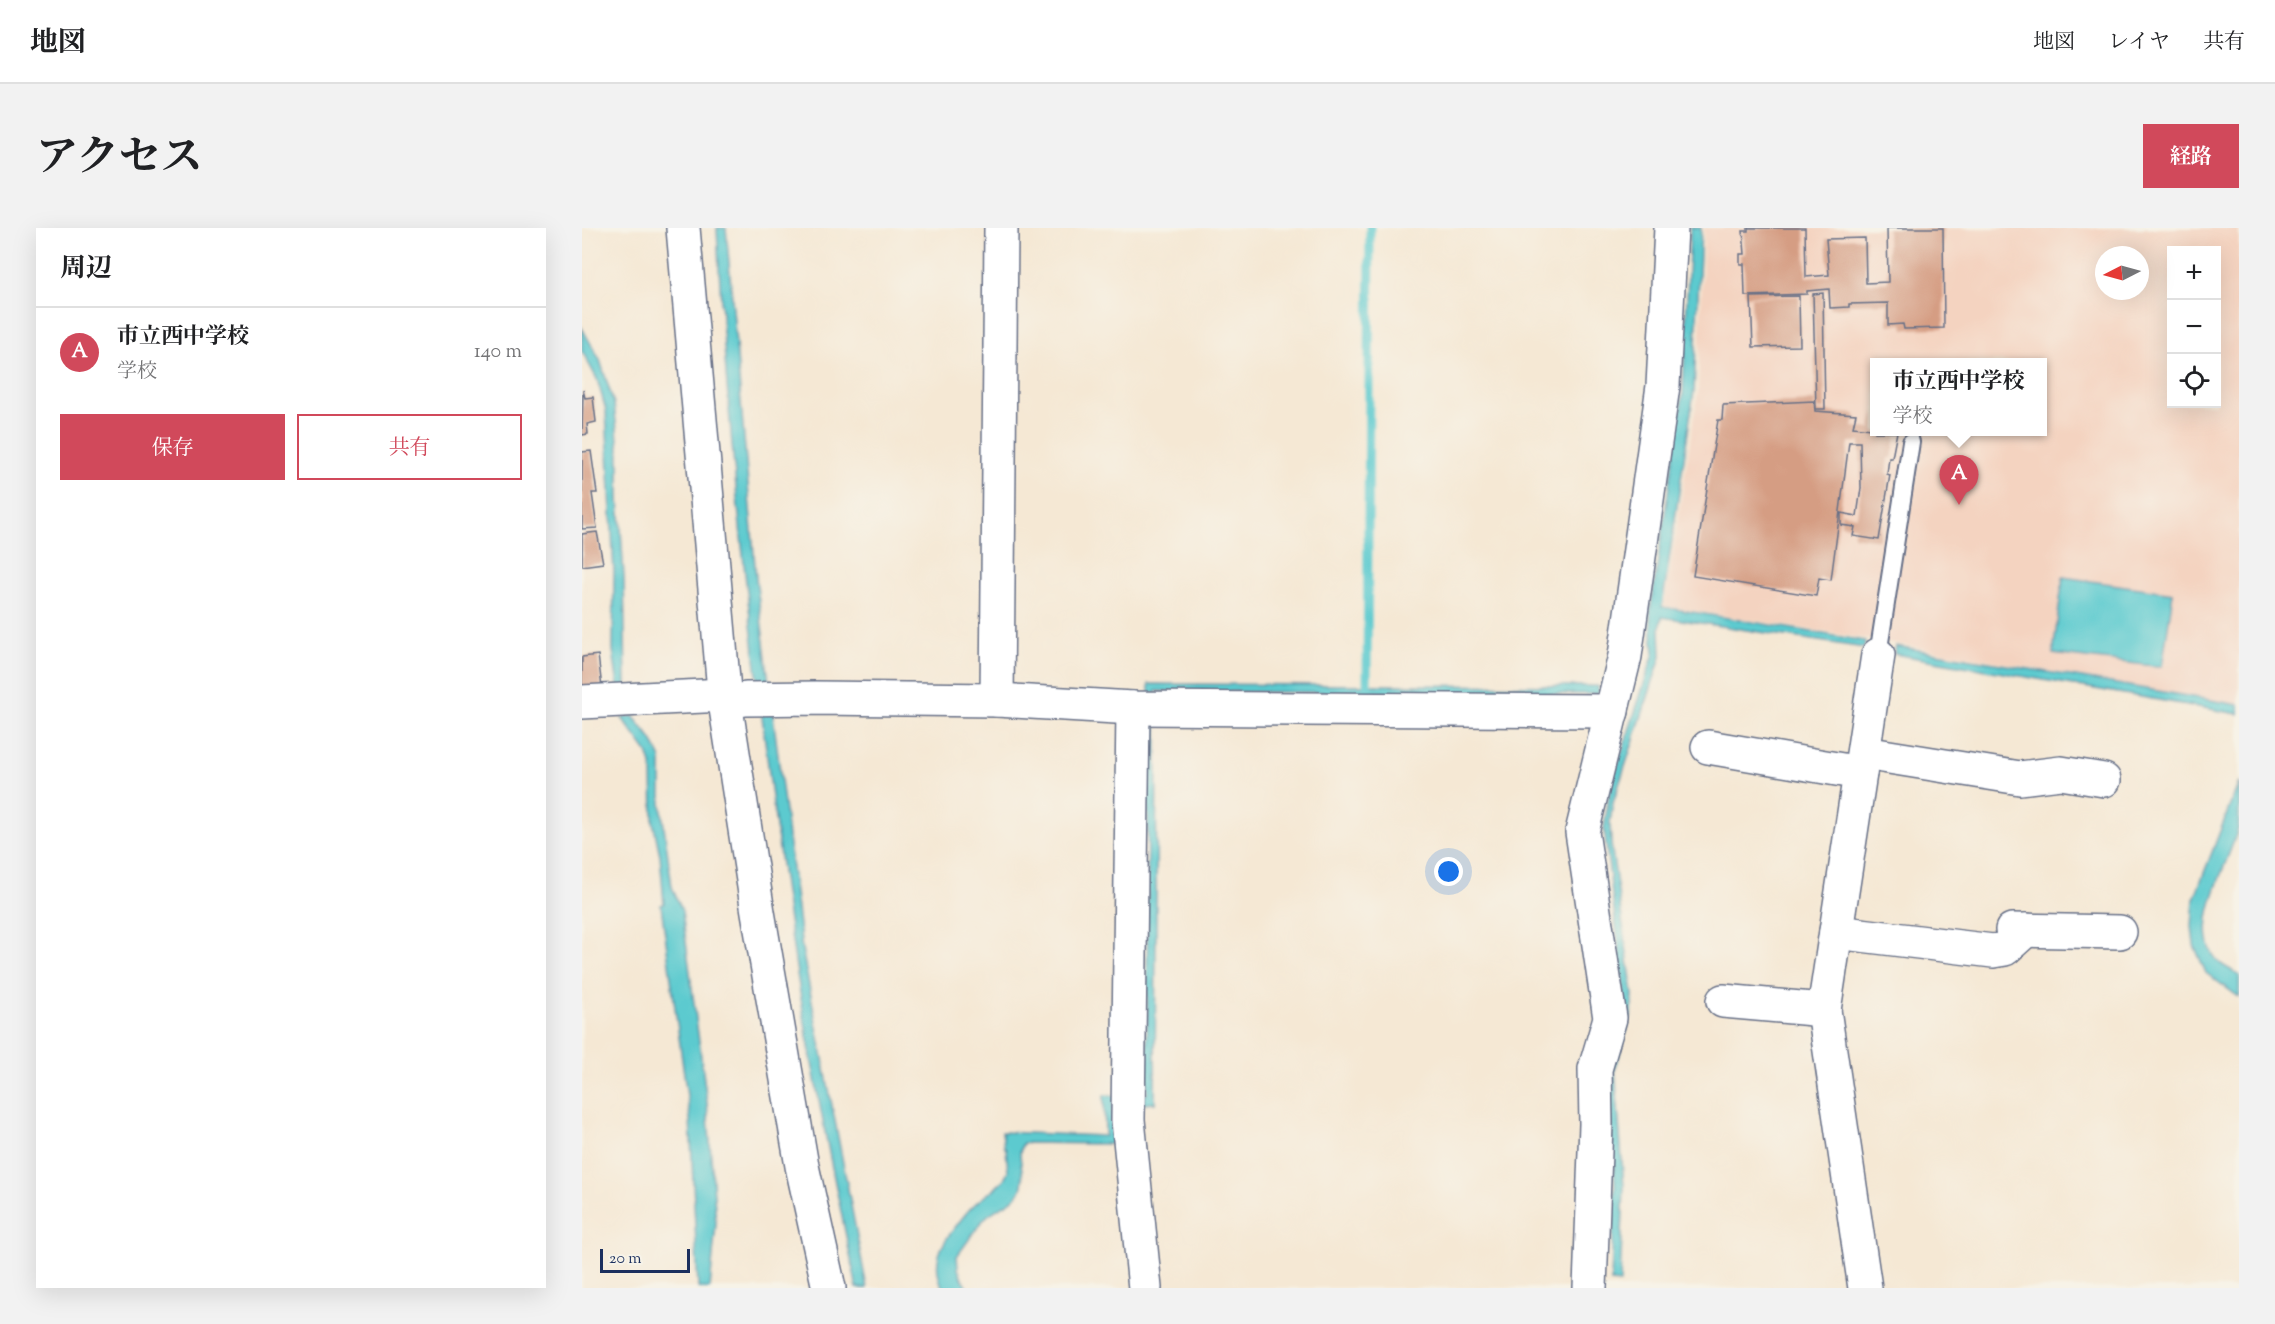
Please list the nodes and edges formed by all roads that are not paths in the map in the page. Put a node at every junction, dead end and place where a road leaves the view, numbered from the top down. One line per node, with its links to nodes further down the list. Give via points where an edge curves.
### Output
1 (683, 228): 6 (street)
2 (1001, 228): 7 (street)
3 (1671, 228): 10 (street, via 1664,386 1625,656)
4 (1911, 442): 5 (lane)
5 (1878, 655): 12 (street)
6 (724, 698): 7 (street); 8 (street); 18 (street, via 800,1154)
7 (997, 700): 9 (street)
8 (582, 702)
9 (1133, 708): 10 (street); 19 (street, via 1128,1120)
10 (1612, 711): 20 (street, via 1582,832 1610,1018 1595,1069)
11 (1708, 747): 12 (street)
12 (1862, 763): 13 (street, via 2020,778 2061,773); 14 (street)
13 (2104, 780)
14 (1836, 932): 15 (street, via 1993,951 2005,949 2019,930); 17 (street)
15 (2120, 932)
16 (1723, 1001): 17 (street)
17 (1824, 1010): 21 (street)
18 (829, 1288)
19 (1145, 1288)
20 (1590, 1288)
21 (1865, 1288)

